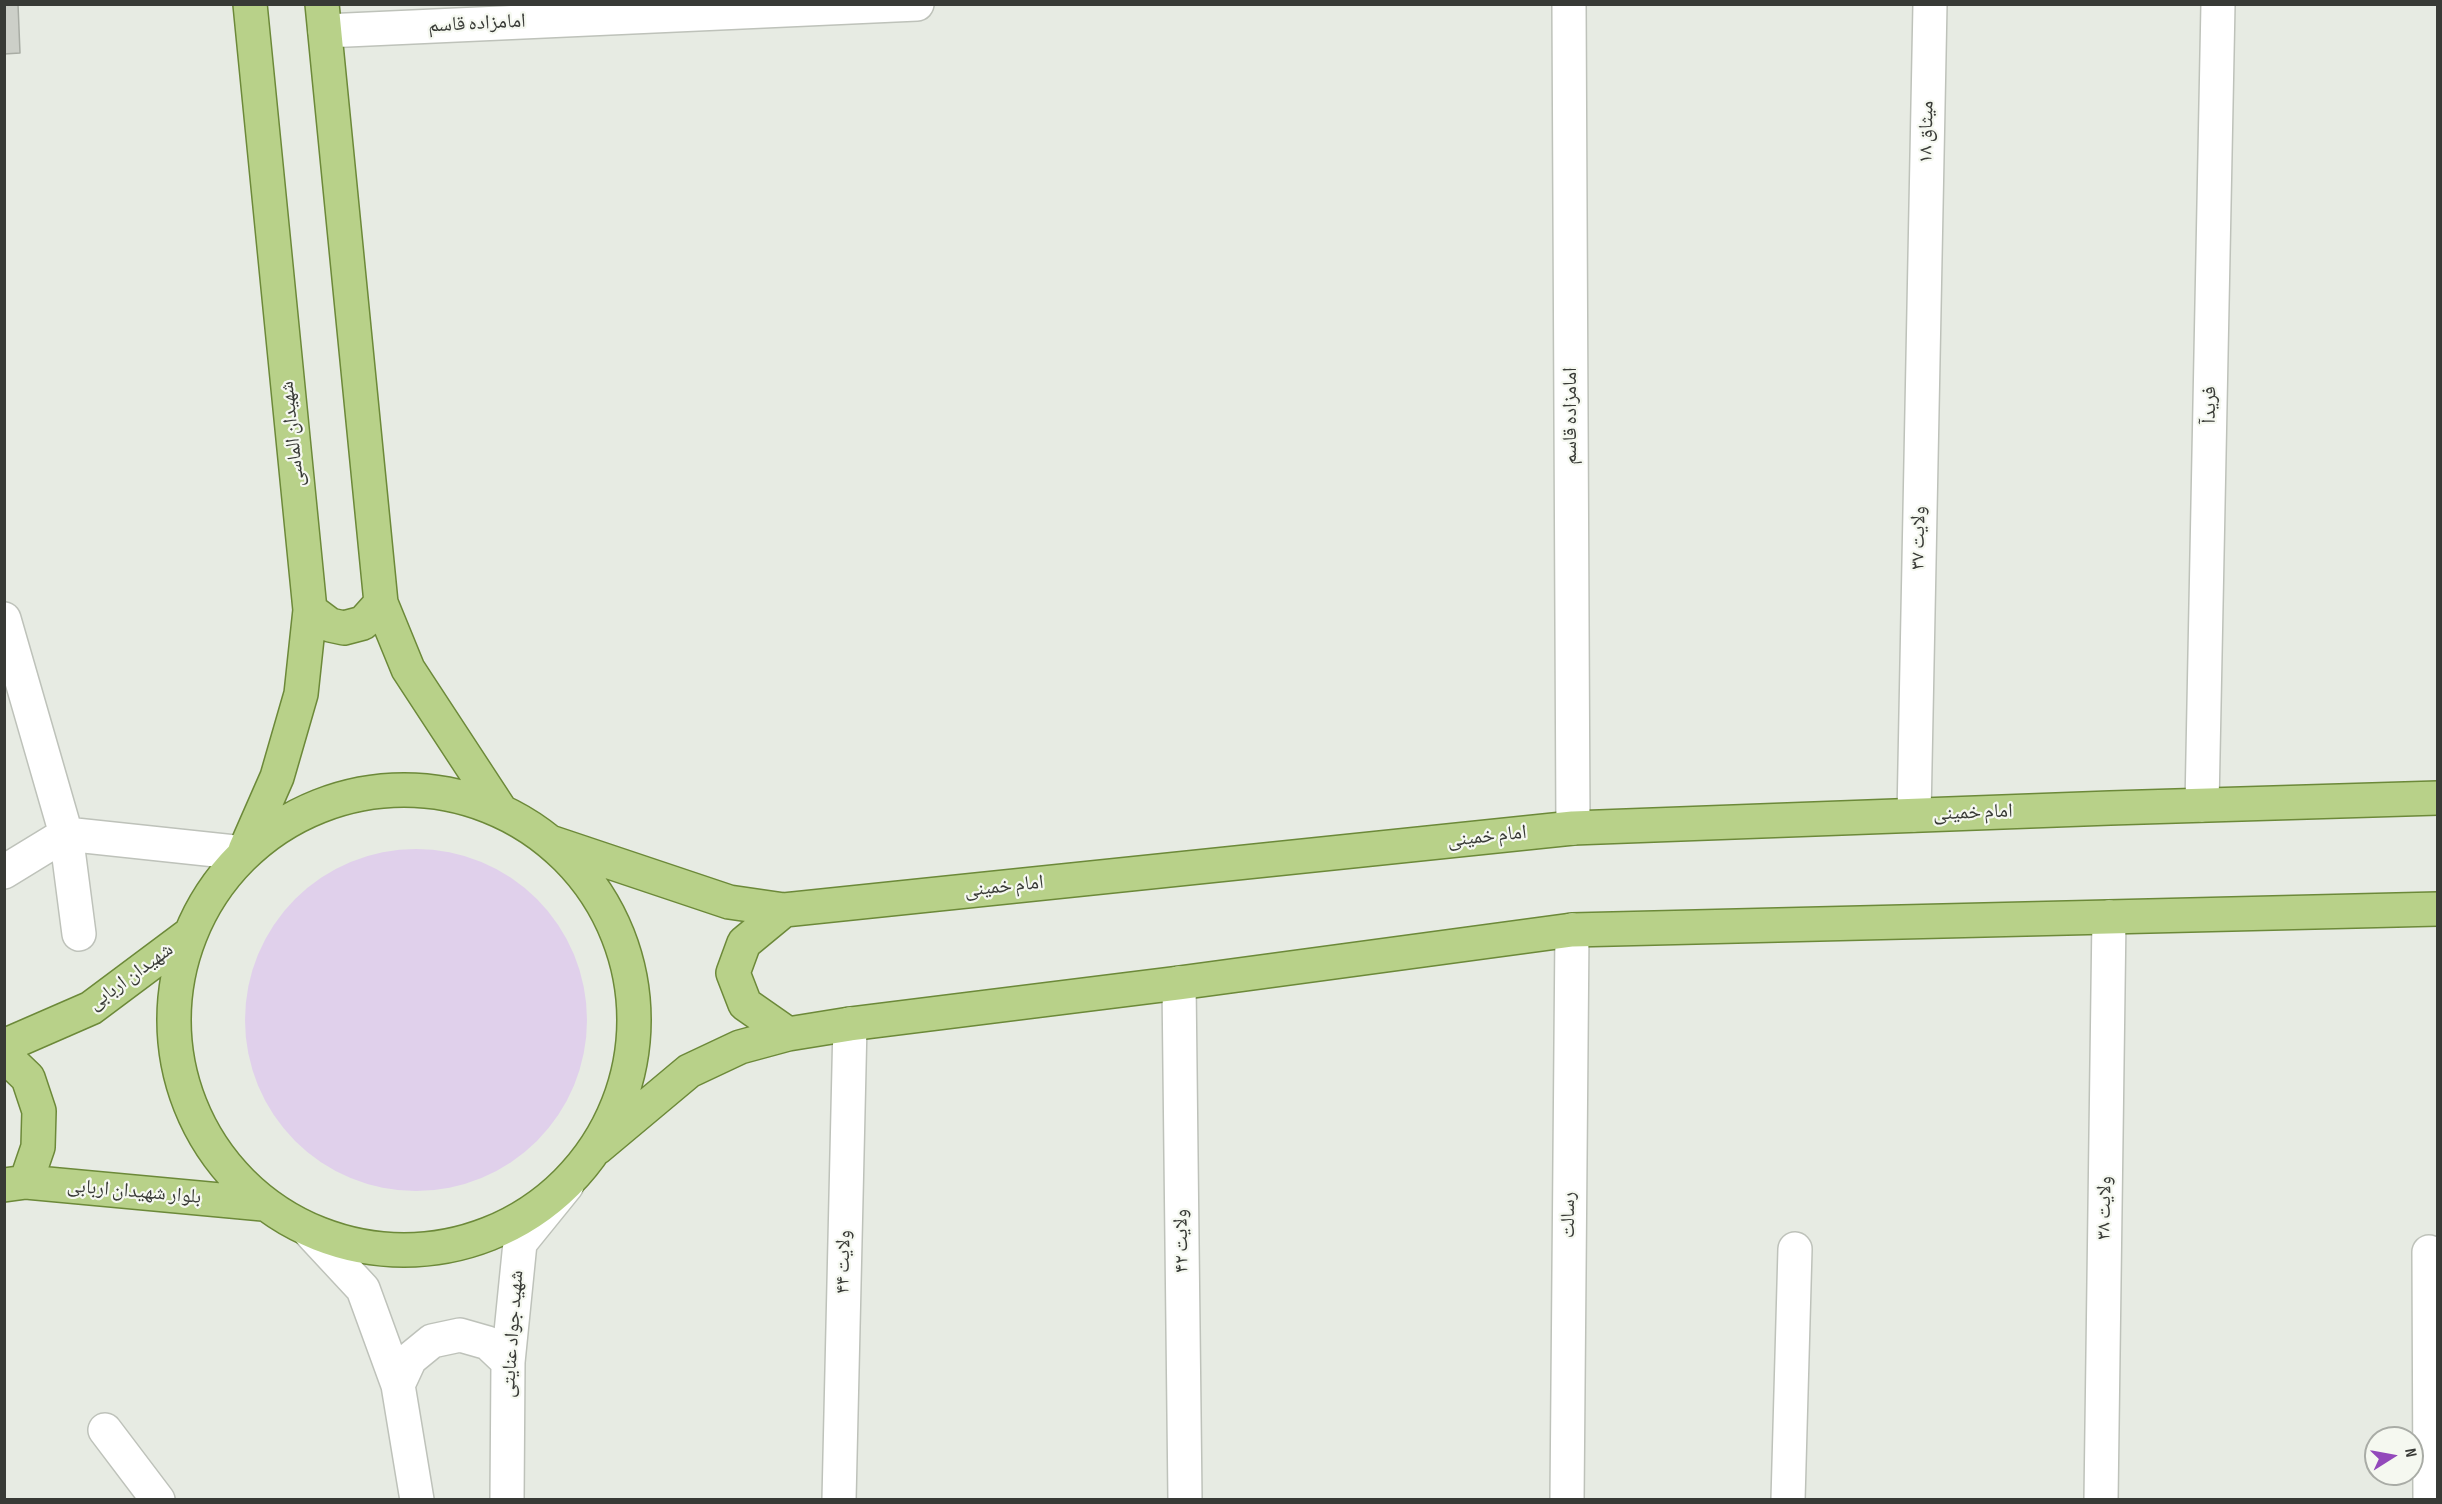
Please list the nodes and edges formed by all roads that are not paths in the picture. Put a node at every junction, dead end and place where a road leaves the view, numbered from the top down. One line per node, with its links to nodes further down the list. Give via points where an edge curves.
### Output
1 (250, 4): 9 (main road, شهیدان الماسی)
2 (917, 4): 6 (street, امامزاده قاسم)
3 (1569, 4): 15 (street, امامزاده قاسم)
4 (1930, 4): 7 (street, میثاق ۱۸)
5 (2218, 4): 12 (street, فریدآ)
6 (323, 18): 8 (main road)
7 (1924, 260): 14 (street, ولایت ۳۷)
8 (381, 603): 9 (main road, via 363,623 344,628 330,625); 13 (main road, via 408,669)
9 (310, 610): 18 (main road, شهیدان الماسی, via 301,694 277,777)
10 (4, 619): 16 (street)
11 (2438, 798): 12 (main road, امام خمینی)
12 (2202, 804): 14 (main road, امام خمینی)
13 (501, 811): 17 (main road); 18 (main road, via 448,794 393,789 338,798 288,820)
14 (1914, 815): 15 (main road, امام خمینی)
15 (1573, 828): 21 (main road, امام خمینی)
16 (66, 834): 18 (street); 19 (street); 24 (street)
17 (550, 842): 21 (main road, امام خمینی, via 729,902); 31 (main road, via 589,883 606,912 617,932 632,987 633,1042 621,1098)
18 (244, 853): 25 (main road, via 213,891)
19 (4, 872)
20 (2438, 909): 22 (main road)
21 (784, 910): 28 (main road, via 744,943 733,974 745,1004)
22 (2109, 917): 23 (main road); 48 (street, ولایت ۳۸)
23 (1572, 930): 26 (main road); 46 (street, رسالت)
24 (79, 934)
25 (190, 934): 29 (main road, شهیدان اربابی, via 91,1008); 34 (main road, via 175,992 176,1052 188,1100 221,1162)
26 (1179, 983): 27 (main road); 45 (street, ولایت ۴۲)
27 (850, 1024): 28 (main road); 44 (street, ولایت ۴۴)
28 (788, 1034): 31 (main road, via 740,1047 689,1071)
29 (4, 1046)
30 (4, 1055): 32 (main road, via 28,1078 39,1111 38,1147)
31 (597, 1148): 33 (main road)
32 (15, 1183): 34 (main road, بلوار شهیدان اربابی)
33 (567, 1185): 35 (main road, via 523,1219 473,1241 419,1252 363,1248); 38 (street, شهید جواد عنایتی, via 520,1243)
34 (264, 1204): 35 (main road)
35 (310, 1232): 39 (street, via 363,1289)
36 (1795, 1249): 47 (street)
37 (2429, 1252): 49 (street)
38 (508, 1362): 39 (street, via 488,1343 460,1335 432,1341 410,1359); 43 (street, شهید جواد عنایتی)
39 (398, 1385): 42 (street)
40 (105, 1430): 41 (street)
41 (158, 1500)
42 (417, 1500)
43 (507, 1500)
44 (839, 1500)
45 (1185, 1500)
46 (1567, 1500)
47 (1788, 1500)
48 (2101, 1500)
49 (2430, 1500)

